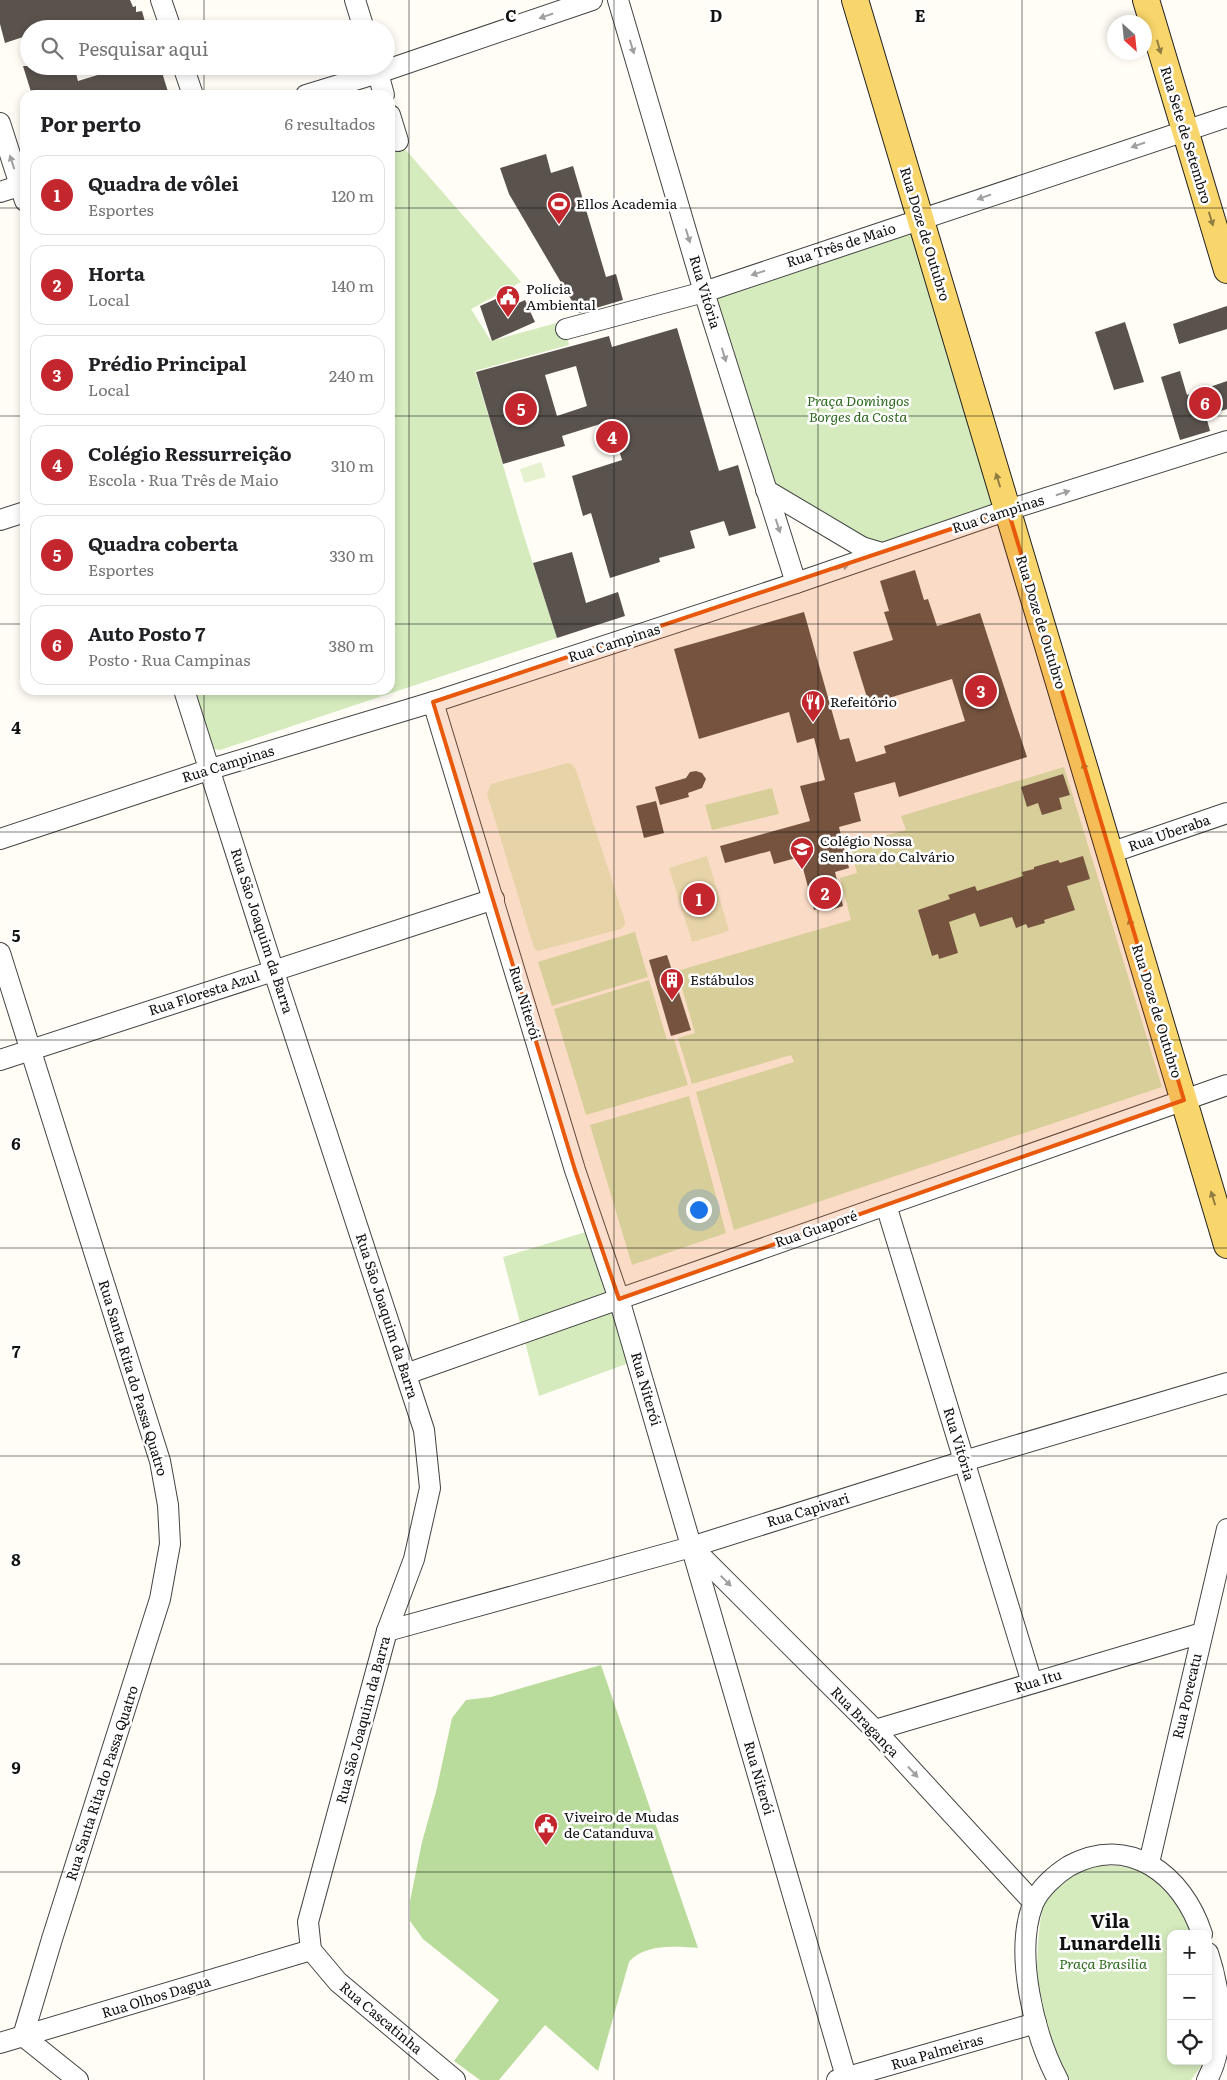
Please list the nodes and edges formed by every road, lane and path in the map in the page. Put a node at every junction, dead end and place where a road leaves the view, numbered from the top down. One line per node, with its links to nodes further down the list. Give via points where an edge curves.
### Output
1 (161, 0): 7 (street)
2 (355, 0): 8 (street)
3 (592, 0): 9 (street, one-way to 9)
4 (618, 0): 26 (street, Rua Vitória, one-way to 26)
5 (855, 0): 24 (main road, Rua Doze de Outubro)
6 (1146, 0): 18 (main road, Rua Sete de Setembro, one-way to 18)
7 (168, 20)
8 (361, 20)
9 (395, 64)
10 (186, 75): 13 (street)
11 (363, 75): 14 (street)
12 (378, 75): 15 (street)
13 (191, 90)
14 (320, 90)
15 (383, 90)
16 (1227, 116): 18 (street, Rua Três de Maio)
17 (0, 123): 21 (street, one-way to 17)
18 (1184, 130): 24 (street, Rua Três de Maio, one-way to 24); 25 (main road, Rua Sete de Setembro, one-way to 25)
19 (395, 131): 20 (street)
20 (398, 141)
21 (20, 181)
22 (20, 190): 23 (street)
23 (0, 192)
24 (920, 219): 26 (street, Rua Três de Maio, one-way to 26); 30 (main road, Rua Doze de Outubro, one-way to 24)
25 (1227, 270)
26 (704, 292): 27 (street, Rua Três de Maio); 29 (street, Rua Vitória, one-way to 29)
27 (566, 329)
28 (1227, 441): 30 (street, Rua Campinas, one-way to 28)
29 (766, 490): 33 (street, via 856,544); 34 (street, Rua Vitória, one-way to 34)
30 (1008, 510): 33 (street, Rua Campinas); 40 (main road, Rua Doze de Outubro, one-way to 30)
31 (20, 514): 32 (street)
32 (0, 520)
33 (882, 553): 34 (street, Rua Campinas, one-way to 33)
34 (796, 583): 36 (street, Rua Campinas)
35 (186, 695): 37 (street, Rua São Joaquim da Barra)
36 (433, 702): 37 (street, Rua Campinas); 41 (street, Rua Niterói)
37 (211, 769): 39 (street, Rua Campinas); 43 (street, Rua São Joaquim da Barra)
38 (1227, 813): 40 (street, Rua Uberaba)
39 (0, 839)
40 (1110, 854): 47 (main road, Rua Doze de Outubro, one-way to 40)
41 (494, 899): 43 (street, Rua Floresta Azul); 50 (street, Rua Niterói, via 575,1170)
42 (0, 953): 44 (street, Rua Santa Rita do Passa Quatro)
43 (273, 969): 44 (street, Rua Floresta Azul); 51 (street, Rua São Joaquim da Barra)
44 (31, 1050): 45 (street, Rua Floresta Azul); 66 (street, Rua Santa Rita do Passa Quatro, via 160,1461 168,1505 170,1544 160,1600)
45 (0, 1060)
46 (1227, 1085): 47 (street, Rua Guaporé)
47 (1184, 1100): 48 (street, Rua Guaporé); 49 (main road, Rua Doze de Outubro, one-way to 47)
48 (886, 1205): 50 (street, Rua Guaporé); 53 (street, Rua Vitória)
49 (1227, 1245)
50 (620, 1298): 51 (street, Rua Guaporé); 55 (street, Rua Niterói)
51 (406, 1374): 56 (street, Rua São Joaquim da Barra, via 424,1430 430,1488 414,1559)
52 (1227, 1383): 53 (street, Rua Capivari)
53 (964, 1461): 55 (street, Rua Capivari); 58 (street, Rua Vitória)
54 (1227, 1529): 57 (street, Rua Porecatu)
55 (691, 1547): 56 (street, Rua Capivari); 59 (street, Rua Bragança, one-way to 59); 68 (street, Rua Niterói)
56 (388, 1631): 63 (street, Rua São Joaquim da Barra, via 308,1922)
57 (1202, 1633): 58 (street, Rua Itu); 60 (street, Rua Porecatu)
58 (1032, 1683): 59 (street, Rua Itu)
59 (875, 1730): 61 (street, Rua Bragança, one-way to 61)
60 (1149, 1863): 61 (street, via 1123,1854 1084,1858 1054,1874); 62 (street, via 1171,1879 1186,1899)
61 (1033, 1902): 65 (street, via 1027,1931 1026,1964)
62 (1201, 1930)
63 (311, 1950): 66 (street, Rua Olhos Dagua); 70 (street, Rua Cascatinha, via 338,1982)
64 (1216, 1960): 72 (street, via 1222,2045)
65 (1036, 2023): 68 (street, Rua Palmeiras); 71 (street, via 1046,2058)
66 (23, 2036): 67 (street, Rua Olhos Dagua); 69 (street)
67 (0, 2043)
68 (844, 2079)
69 (78, 2080)
70 (455, 2080)
71 (1058, 2080)
72 (1207, 2080)

